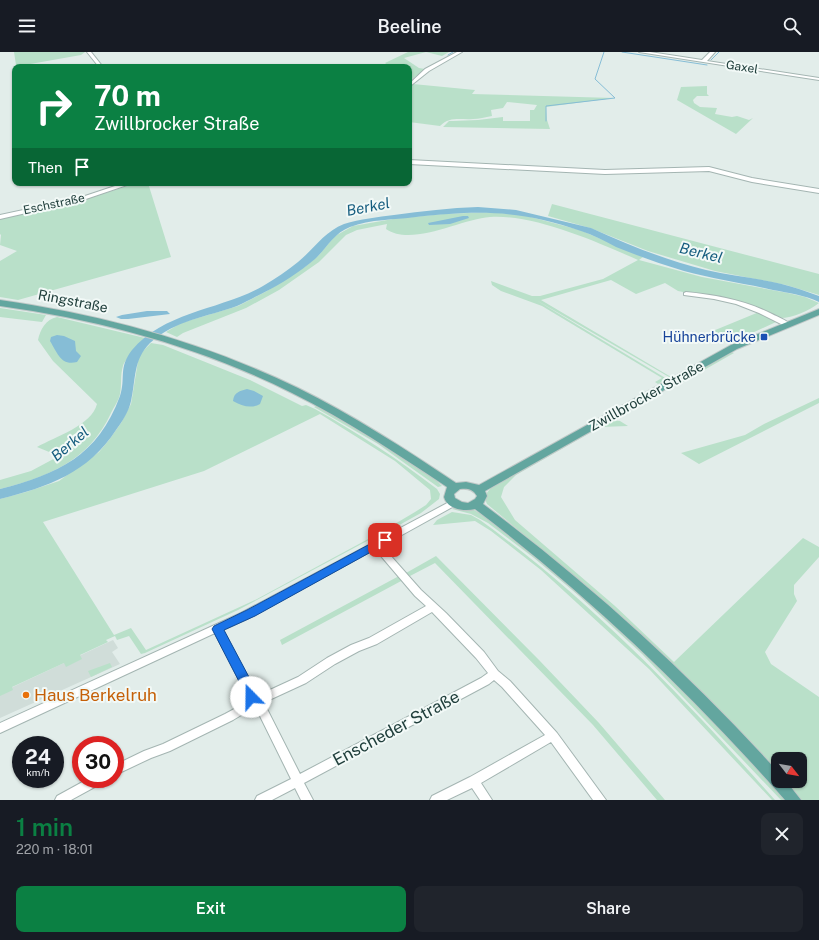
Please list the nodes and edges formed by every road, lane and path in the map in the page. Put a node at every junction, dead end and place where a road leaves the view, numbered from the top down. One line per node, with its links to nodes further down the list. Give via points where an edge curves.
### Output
1 (89, 52): 6 (street)
2 (460, 52): 8 (street, via 427,70)
3 (642, 52): 5 (street, Gaxel)
4 (713, 52): 5 (street)
5 (704, 61): 7 (street, Gaxel)
6 (100, 64)
7 (819, 79)
8 (412, 83)
9 (412, 162): 11 (street, via 605,172 709,169 752,180)
10 (121, 186): 12 (street, Eschstraße, via 87,197)
11 (819, 191)
12 (0, 216)
13 (686, 294): 16 (street, via 738,302)
14 (0, 303): 17 (main road, Ringstraße, via 66,313 139,331 224,360 310,398 388,443)
15 (819, 312): 16 (main road, Zwillbrocker Straße)
16 (786, 325): 18 (main road, Zwillbrocker Straße, via 734,347)
17 (454, 487): 18 (main road, via 467,485); 19 (main road, via 449,493)
18 (479, 490): 20 (main road, via 482,496)
19 (453, 503): 20 (main road, via 467,507); 21 (street)
20 (476, 504): 38 (main road, via 531,545 644,644 699,698)
21 (376, 545): 22 (street); 23 (street)
22 (433, 607): 24 (street, via 480,655); 25 (street, via 331,661 302,680)
23 (218, 629): 25 (street); 26 (street)
24 (494, 674): 27 (street); 29 (street, Enscheder Straße)
25 (256, 701): 28 (street, via 166,748); 29 (street)
26 (0, 728)
27 (553, 736): 30 (street); 37 (street)
28 (124, 766)
29 (297, 780): 33 (street, Enscheder Straße); 34 (street)
30 (474, 781): 35 (street); 36 (street)
31 (82, 788): 32 (street)
32 (61, 800)
33 (261, 800)
34 (308, 800)
35 (436, 800)
36 (486, 800)
37 (600, 800)
38 (794, 800)

